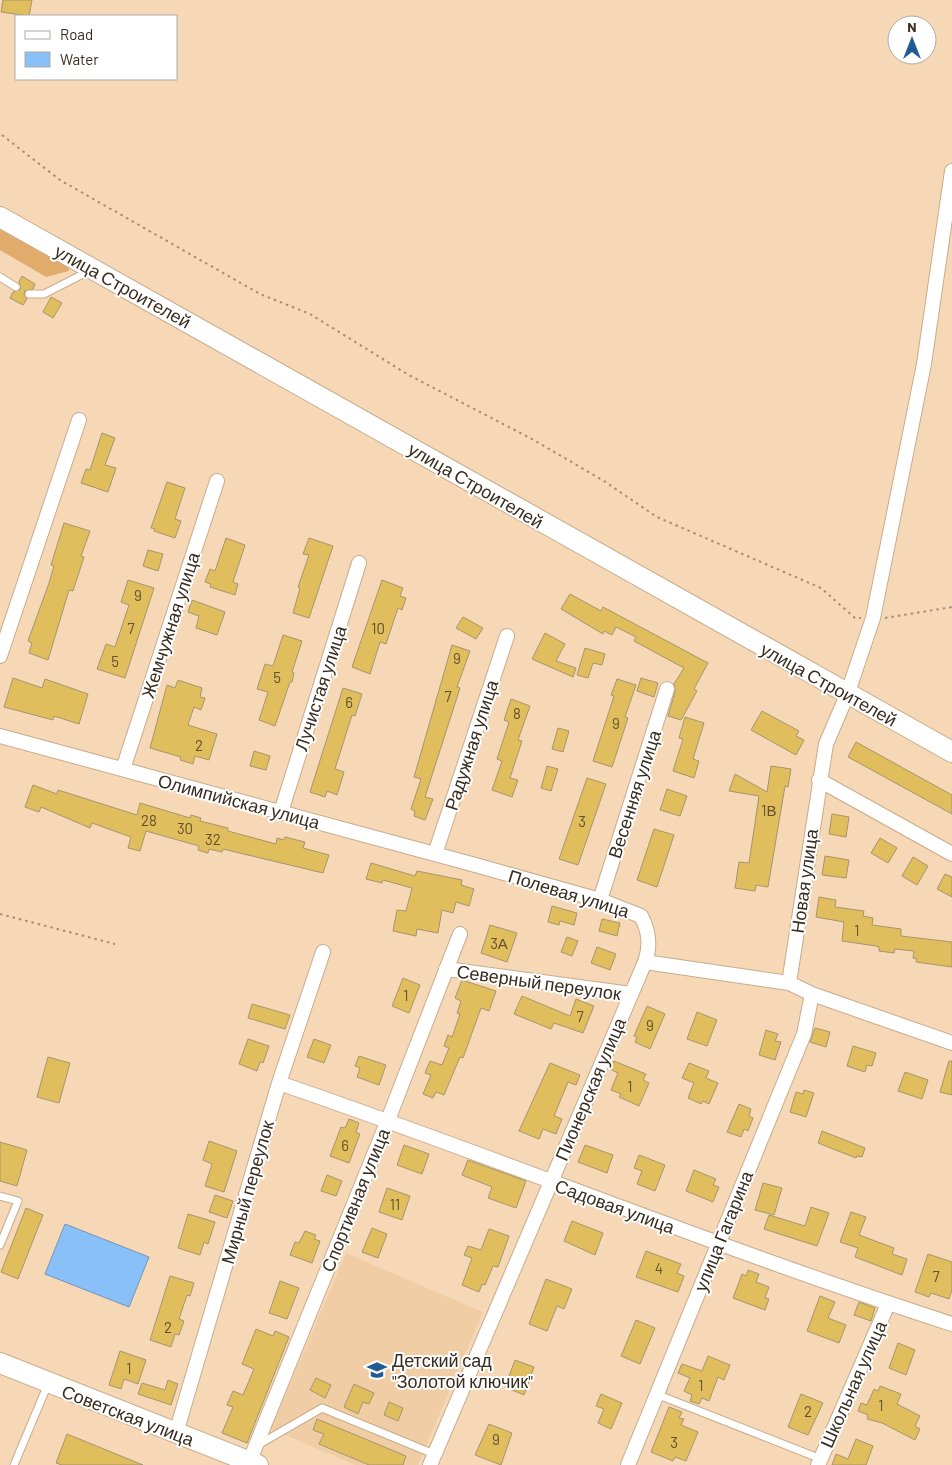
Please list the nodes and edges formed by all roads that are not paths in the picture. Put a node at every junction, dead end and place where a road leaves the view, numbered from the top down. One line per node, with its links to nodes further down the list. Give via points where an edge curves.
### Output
1 (952, 171): 13 (street, Новая улица, via 924,364 873,618)
2 (0, 217): 3 (main road, улица Строителей)
3 (93, 269): 6 (lane, via 44,294); 13 (main road, улица Строителей)
4 (0, 277): 5 (lane)
5 (16, 287)
6 (30, 294)
7 (79, 420): 11 (street)
8 (218, 480): 16 (street, Жемчужная улица)
9 (359, 563): 18 (street, Лучистая улица)
10 (506, 636): 19 (street, Радужная улица)
11 (0, 656)
12 (668, 688): 22 (street, Весенняя улица)
13 (847, 695): 15 (main road, улица Строителей); 17 (street, Новая улица, via 826,744)
14 (0, 736): 16 (street, Олимпийская улица)
15 (952, 752)
16 (123, 770): 18 (street, Олимпийская улица)
17 (819, 780): 20 (street); 27 (street, Новая улица)
18 (281, 812): 19 (street, Олимпийская улица)
19 (435, 854): 21 (street, Олимпийская улица)
20 (952, 854)
21 (479, 866): 22 (street, Полевая улица)
22 (600, 900): 25 (street, Полевая улица, via 641,916 649,941)
23 (460, 934): 26 (street, Спортивная улица)
24 (323, 952): 31 (street, Мирный переулок)
25 (645, 962): 27 (street); 28 (street, Пионерская улица)
26 (446, 969): 28 (street, Северный переулок); 32 (street, Спортивная улица)
27 (789, 982): 29 (street)
28 (631, 994): 33 (street, Пионерская улица)
29 (812, 994): 30 (street); 35 (street, улица Гагарина, via 804,1034)
30 (952, 1043)
31 (279, 1082): 32 (street, Садовая улица); 42 (street, Мирный переулок)
32 (388, 1120): 33 (street, Садовая улица); 43 (street, Спортивная улица)
33 (550, 1182): 35 (street, Садовая улица); 44 (street, Пионерская улица)
34 (0, 1196): 36 (lane, via 18,1201)
35 (718, 1244): 37 (street, Садовая улица); 41 (street, улица Гагарина)
36 (0, 1246)
37 (888, 1304): 38 (street, Садовая улица); 45 (street, Школьная улица)
38 (952, 1324)
39 (0, 1363): 40 (main road, Советская улица)
40 (48, 1384): 42 (main road, Советская улица); 46 (lane)
41 (656, 1394): 45 (lane); 47 (street, улица Гагарина)
42 (176, 1433): 43 (main road, Советская улица)
43 (252, 1460): 44 (lane, via 322,1408)
44 (432, 1460)
45 (820, 1462)
46 (14, 1465)
47 (628, 1465)

